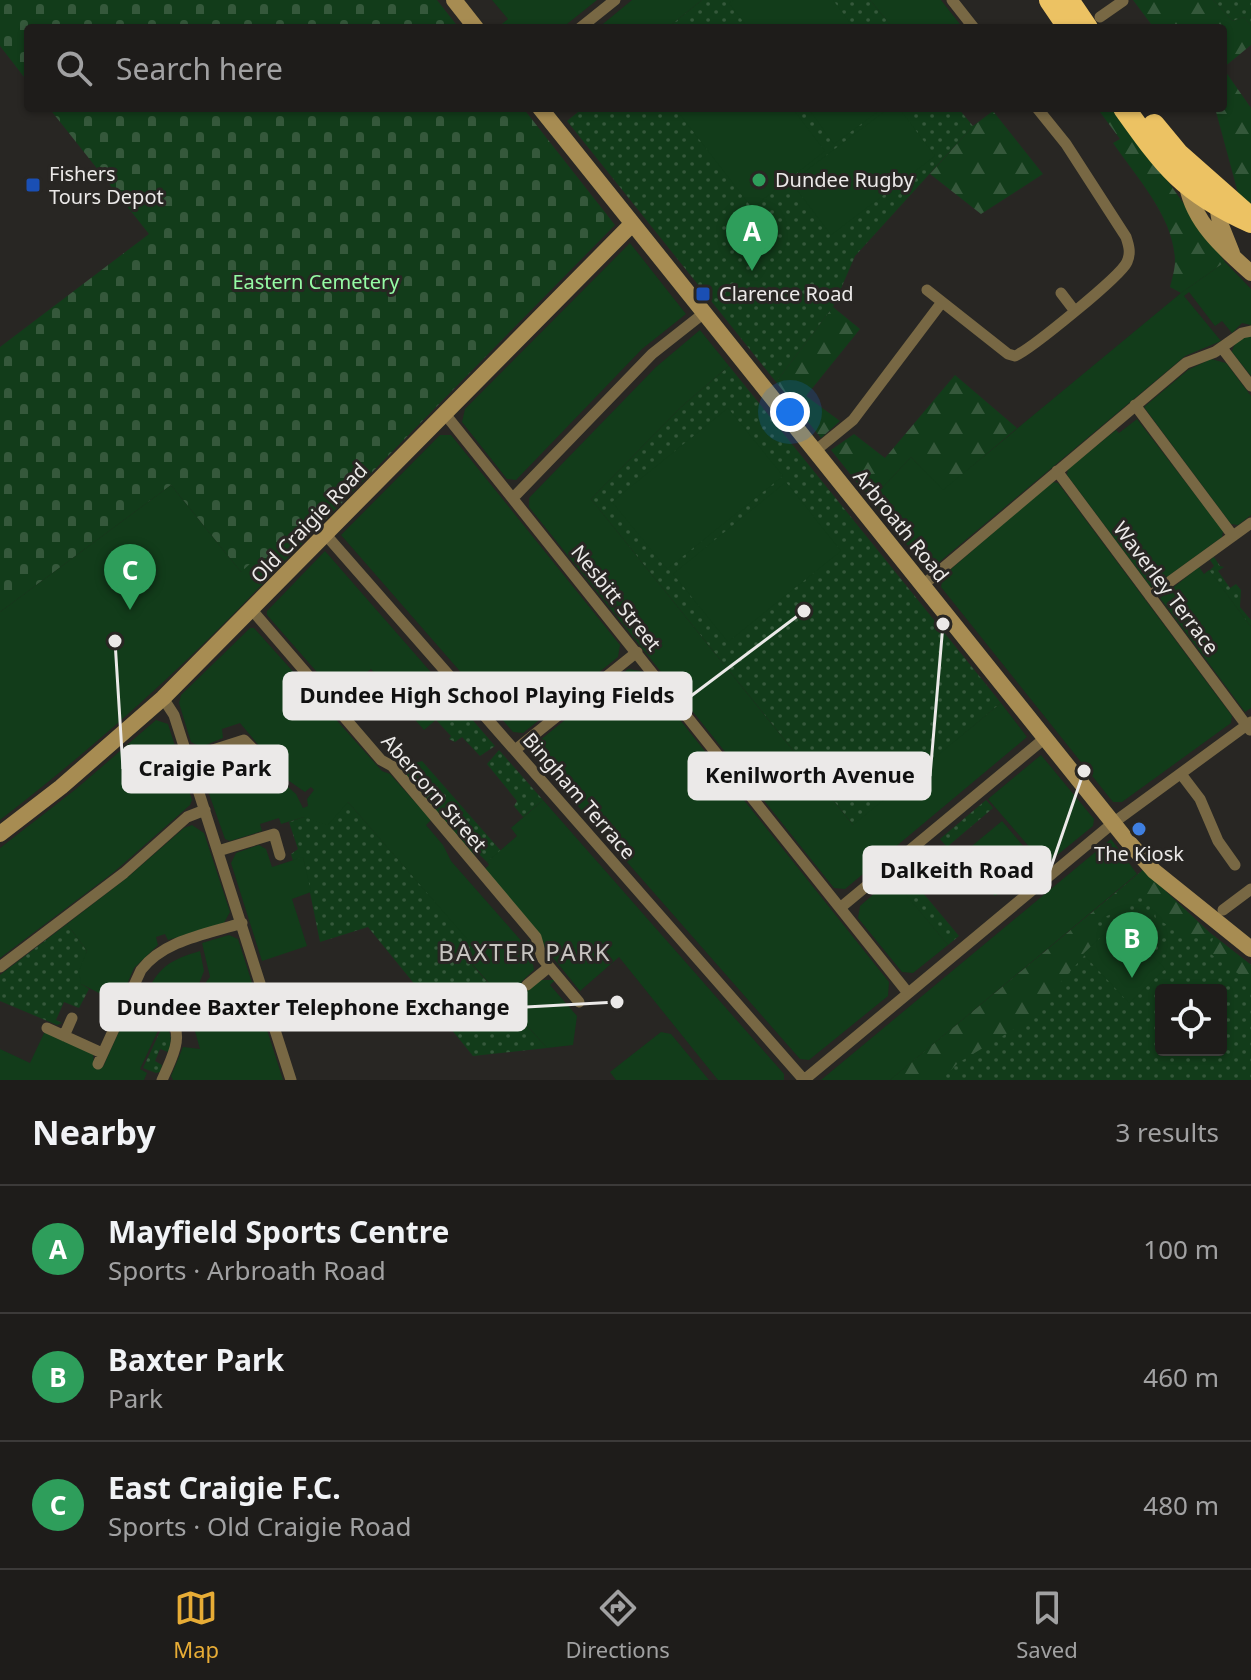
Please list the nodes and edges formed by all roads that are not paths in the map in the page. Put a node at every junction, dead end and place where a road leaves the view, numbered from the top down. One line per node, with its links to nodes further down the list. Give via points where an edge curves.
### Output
1 (454, 0): 9 (main road)
2 (615, 0): 10 (street)
3 (952, 0): 11 (street)
4 (1050, 0): 12 (highway)
5 (1068, 0): 8 (highway)
6 (1123, 0): 7 (street); 8 (street)
7 (1131, 12)
8 (1094, 23)
9 (473, 24)
10 (585, 24)
11 (971, 24)
12 (1066, 24)
13 (543, 112): 20 (main road, Arbroath Road)
14 (1040, 112): 26 (street, via 1129,247 1126,265)
15 (1127, 112): 17 (highway)
16 (1145, 112): 18 (highway)
17 (1187, 186): 18 (highway); 21 (main road, via 1200,219)
18 (1216, 196): 19 (highway); 21 (main road)
19 (1251, 221)
20 (632, 224): 27 (main road, Arbroath Road); 32 (main road, Old Craigie Road)
21 (1234, 258): 22 (main road)
22 (1251, 273)
23 (927, 290): 25 (street)
24 (1061, 293): 26 (street)
25 (942, 302): 26 (street, via 1015,356); 33 (street, via 853,420)
26 (1074, 310)
27 (704, 313): 33 (main road, Arbroath Road); 35 (street, via 652,354)
28 (1251, 331): 29 (street)
29 (1222, 348): 30 (street); 31 (street, via 1186,363)
30 (1251, 386)
31 (1135, 405): 34 (street); 38 (street)
32 (445, 414): 35 (street, Nesbitt Street); 37 (main road, Old Craigie Road)
33 (815, 451): 39 (main road, Arbroath Road)
34 (1057, 471): 39 (street); 40 (street, Waverley Terrace)
35 (513, 498): 42 (street, Nesbitt Street)
36 (1251, 523): 38 (street)
37 (326, 535): 41 (main road, Old Craigie Road); 46 (street, Bingham Terrace)
38 (1233, 536): 40 (street)
39 (923, 585): 45 (main road, Arbroath Road)
40 (1150, 596): 44 (street, Waverley Terrace)
41 (252, 610): 43 (main road, Old Craigie Road); 62 (street, Abercorn Street, via 452,835 536,937)
42 (637, 652): 46 (street); 57 (street, Nesbitt Street)
43 (163, 698): 48 (street); 52 (main road, Old Craigie Road)
44 (1250, 726): 49 (street)
45 (1045, 738): 51 (main road, Arbroath Road); 57 (street)
46 (515, 750): 72 (street, Bingham Terrace)
47 (261, 757): 48 (street, via 244,740)
48 (188, 758): 50 (street)
49 (1181, 774): 51 (street); 55 (street)
50 (205, 810): 53 (street); 61 (street, via 187,817 124,873)
51 (1113, 823): 60 (main road, Arbroath Road, via 1154,871); 64 (street)
52 (0, 834)
53 (218, 851): 54 (street, via 274,834); 59 (street)
54 (280, 855)
55 (1235, 865)
56 (1251, 889): 58 (street)
57 (840, 908): 64 (street, Nesbitt Street)
58 (1223, 910)
59 (242, 923): 65 (street, via 157,953 141,970); 71 (street)
60 (1251, 949)
61 (0, 967)
62 (549, 967): 63 (street); 66 (street, Abercorn Street)
63 (527, 985)
64 (908, 993): 72 (street)
65 (128, 998): 69 (street, via 100,1058); 70 (street, via 158,1011 174,1026 177,1048)
66 (579, 1002)
67 (72, 1018): 69 (street)
68 (47, 1028): 69 (street)
69 (64, 1036)
70 (162, 1080)
71 (291, 1080)
72 (804, 1080)

